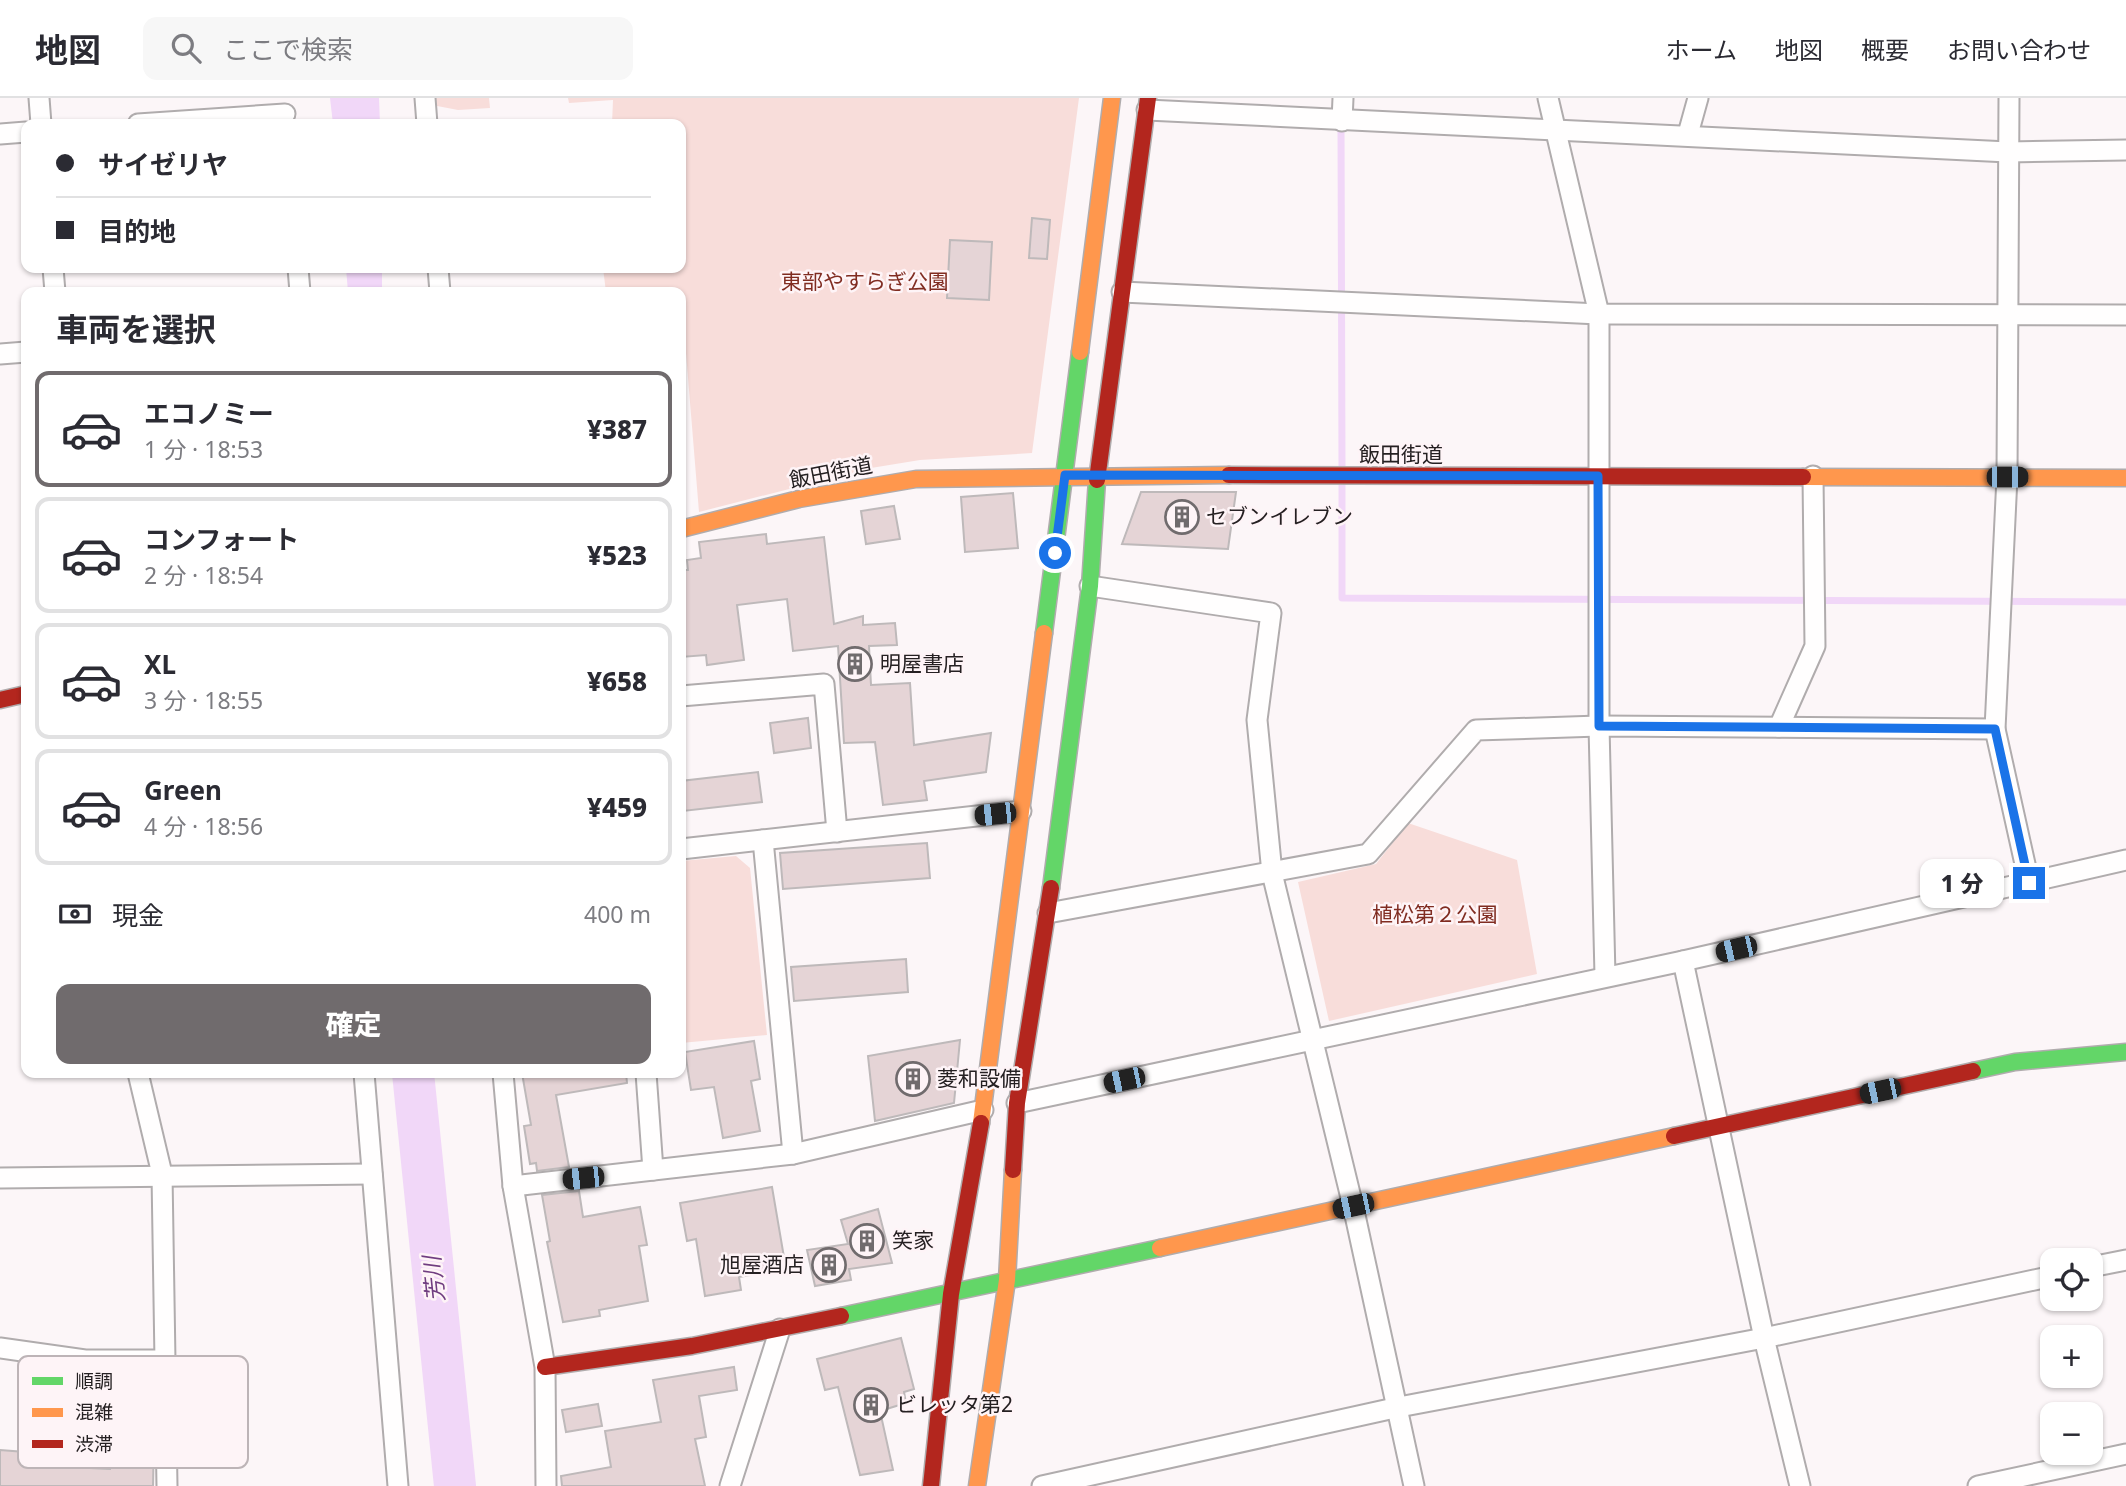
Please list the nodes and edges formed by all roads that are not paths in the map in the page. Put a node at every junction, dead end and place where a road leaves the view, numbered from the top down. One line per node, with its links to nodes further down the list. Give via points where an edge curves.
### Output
1 (39, 98): 10 (street)
2 (425, 98): 12 (street)
3 (1112, 98): 26 (street)
4 (1343, 98): 13 (street)
5 (1548, 98): 14 (street)
6 (1698, 98): 17 (street)
7 (2009, 98): 19 (street)
8 (1147, 104): 13 (street); 20 (street)
9 (284, 112): 11 (street)
10 (41, 119)
11 (199, 119)
12 (427, 119)
13 (1342, 121): 14 (street)
14 (1555, 128): 17 (street); 21 (street)
15 (21, 132): 16 (street)
16 (0, 134)
17 (1688, 134): 19 (street)
18 (2126, 150): 19 (street)
19 (2008, 152): 23 (street)
20 (1122, 292): 21 (street); 27 (street)
21 (1599, 314): 23 (street); 28 (street)
22 (2126, 315): 23 (street)
23 (2007, 317): 30 (street)
24 (21, 352): 25 (street)
25 (0, 354)
26 (1065, 475): 27 (street, 飯田街道); 32 (street, 飯田街道, via 916,479 799,499); 40 (street)
27 (1097, 475): 28 (street, 飯田街道); 33 (street)
28 (1598, 476): 29 (street, 飯田街道); 37 (street)
29 (1813, 476): 30 (street, 飯田街道); 38 (street, via 1815,646)
30 (2007, 477): 31 (street, 飯田街道); 39 (street)
31 (2126, 478)
32 (686, 528)
33 (1090, 586): 45 (street, via 1271,613 1257,720); 47 (street)
34 (21, 695): 36 (street)
35 (686, 696): 41 (street, via 824,684)
36 (0, 700)
37 (1599, 726): 38 (street); 45 (street, via 1476,730 1368,853); 49 (street)
38 (1779, 727): 39 (street)
39 (1995, 729): 46 (street)
40 (1021, 811): 41 (street); 57 (street)
41 (837, 832): 42 (street)
42 (763, 840): 43 (street); 59 (street)
43 (686, 848)
44 (2126, 860): 46 (street)
45 (1272, 873): 47 (street); 50 (street)
46 (2029, 883): 48 (street)
47 (1048, 913): 56 (street)
48 (1683, 961): 49 (street); 58 (street)
49 (1605, 976): 50 (street)
50 (1311, 1039): 56 (street); 65 (street)
51 (2126, 1052): 58 (street, via 2015,1062)
52 (139, 1078): 61 (street)
53 (364, 1078): 62 (street)
54 (503, 1078): 64 (street)
55 (646, 1078): 60 (street)
56 (1017, 1103): 69 (street)
57 (983, 1110): 59 (street); 70 (street)
58 (1718, 1125): 65 (street); 72 (street)
59 (793, 1154): 60 (street)
60 (653, 1170): 64 (street)
61 (162, 1174): 62 (street); 63 (street); 75 (street)
62 (372, 1174): 81 (street)
63 (0, 1178)
64 (513, 1185): 76 (street)
65 (1353, 1206): 69 (street); 77 (street)
66 (2126, 1260): 67 (street)
67 (2103, 1265)
68 (2040, 1279): 72 (street)
69 (1007, 1280): 70 (street); 85 (street)
70 (951, 1294): 71 (street); 84 (street)
71 (780, 1329): 76 (street); 83 (street)
72 (1764, 1338): 77 (street); 88 (street)
73 (0, 1348): 74 (street)
74 (57, 1356)
75 (165, 1356)
76 (545, 1367): 82 (street)
77 (1399, 1407): 86 (street); 87 (street)
78 (2126, 1454): 89 (street)
79 (167, 1468): 80 (street)
80 (167, 1486)
81 (398, 1486)
82 (546, 1486)
83 (730, 1486)
84 (931, 1486)
85 (977, 1486)
86 (1042, 1486)
87 (1414, 1486)
88 (1800, 1486)
89 (1978, 1486)

